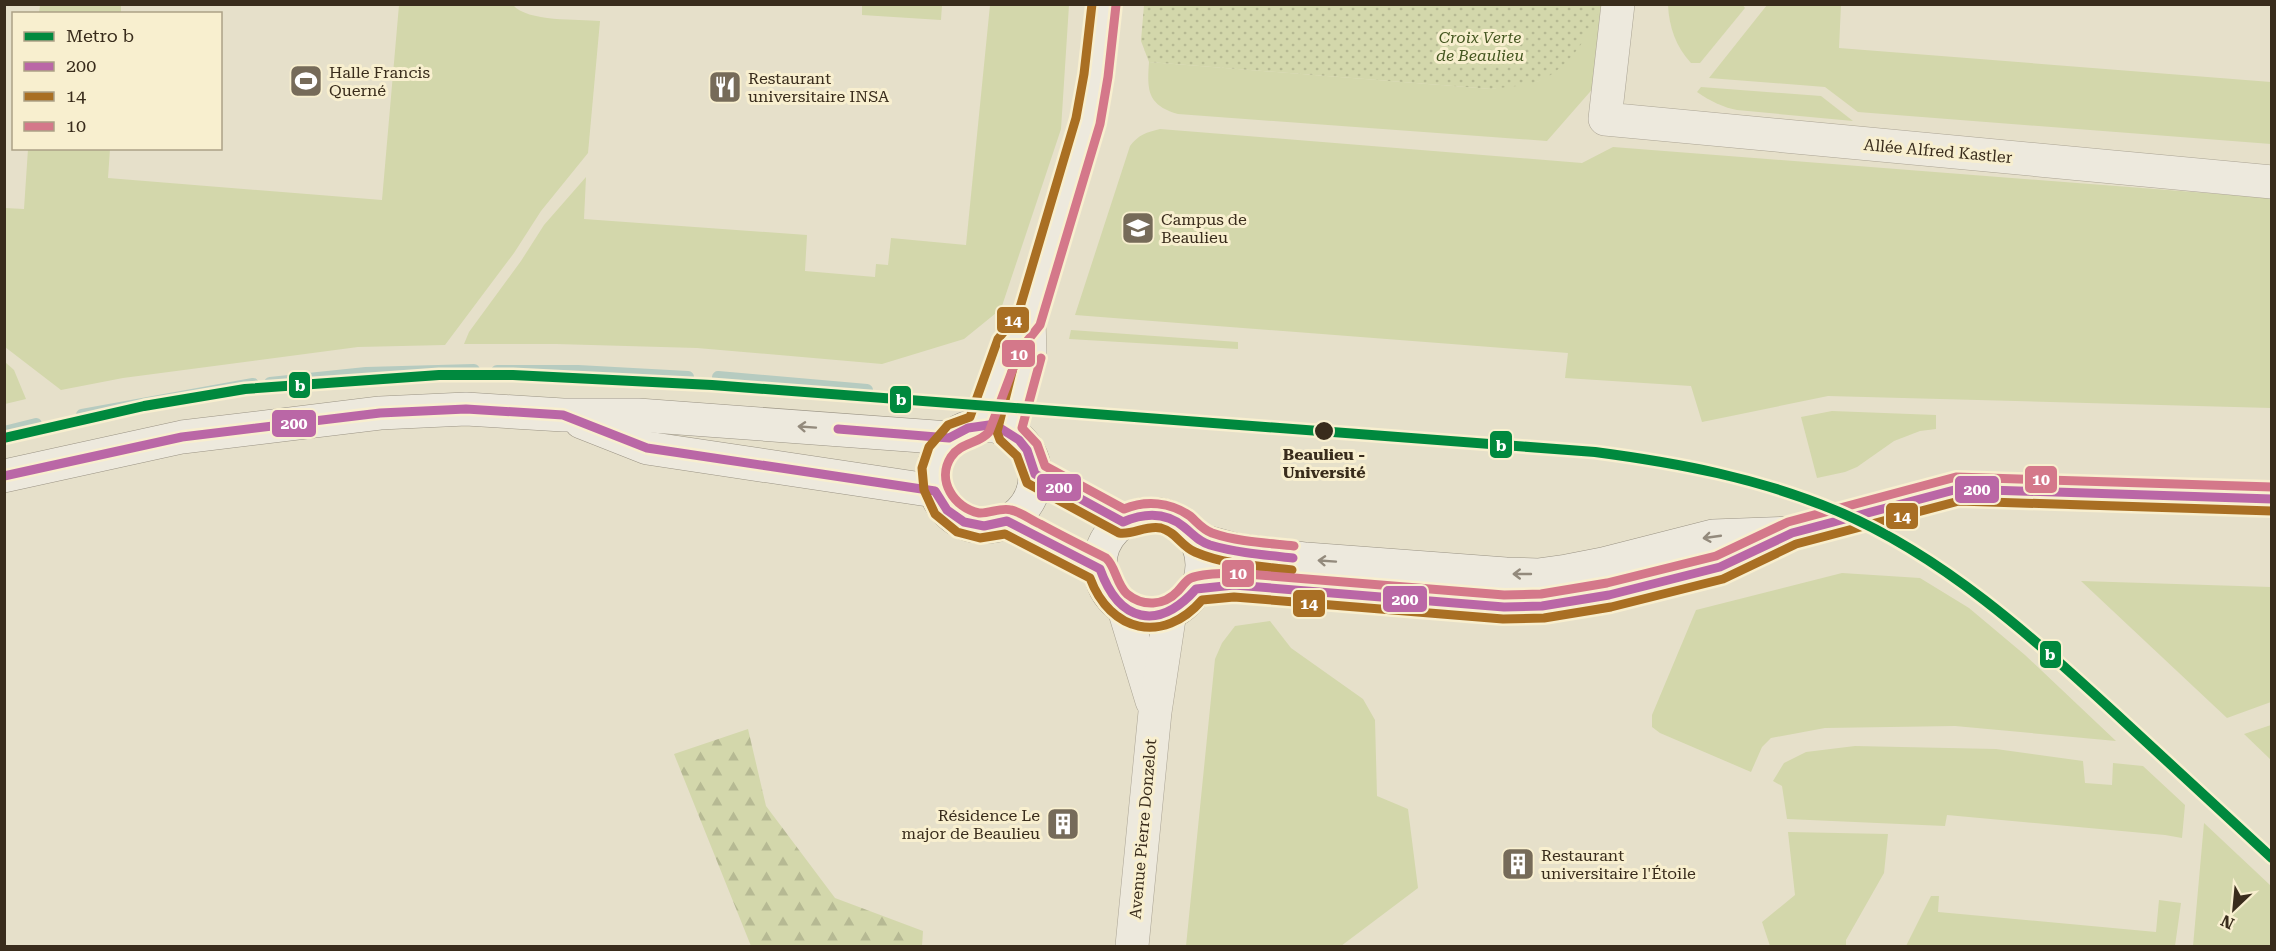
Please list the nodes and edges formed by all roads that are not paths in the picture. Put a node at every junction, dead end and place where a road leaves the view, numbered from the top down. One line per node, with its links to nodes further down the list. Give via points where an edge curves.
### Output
1 (1104, 4): 5 (main road, via 1088,121 1029,320 1009,344)
2 (1618, 4): 3 (main road, Allée Alfred Kastler, via 1605,120)
3 (2271, 182)
4 (563, 415): 6 (main road, one-way to 4, via 638,416); 8 (main road, via 466,409 380,413 182,437); 9 (main road, via 647,448)
5 (994, 429): 6 (main road, via 968,428); 7 (main road, via 1027,450)
6 (949, 438): 9 (main road, via 934,463)
7 (1035, 474): 11 (main road, via 1028,502); 12 (main road)
8 (4, 476)
9 (935, 491): 11 (main road, via 946,510 964,523 986,527)
10 (2271, 499): 13 (main road, via 1958,489)
11 (1007, 521): 15 (main road)
12 (1123, 522): 14 (main road, via 1145,514 1168,517); 15 (main road, via 1105,542)
13 (1792, 533): 14 (main road, one-way to 14, via 1713,536 1603,564 1538,574 1306,559 1236,550); 16 (main road, via 1720,567 1609,595 1542,606 1504,607 1257,586)
14 (1195, 539): 16 (main road, via 1202,564)
15 (1100, 569): 17 (main road, via 1108,592)
16 (1196, 589): 18 (main road)
17 (1124, 609): 18 (main road, via 1147,616); 19 (main road, Avenue Pierre Donzelot)
18 (1170, 612): 19 (main road, Avenue Pierre Donzelot)
19 (1155, 712): 20 (main road, Avenue Pierre Donzelot)
20 (1132, 946)

